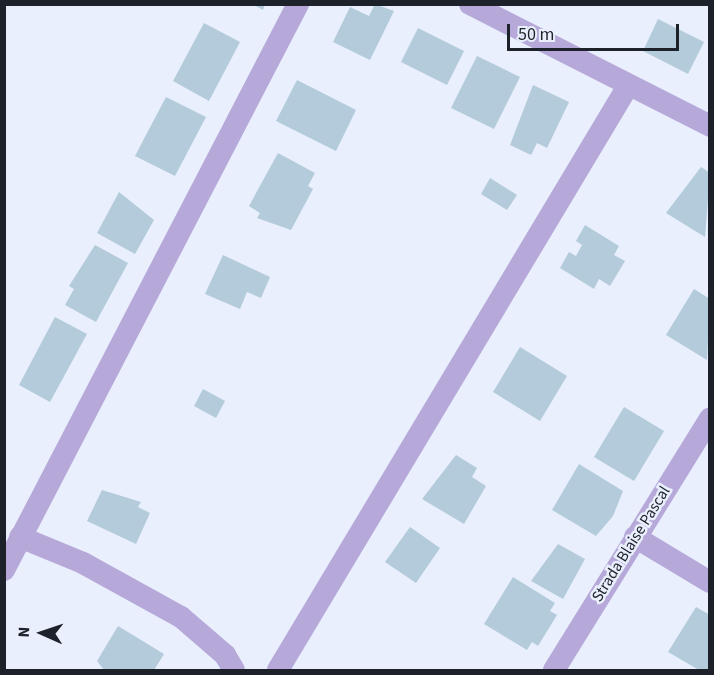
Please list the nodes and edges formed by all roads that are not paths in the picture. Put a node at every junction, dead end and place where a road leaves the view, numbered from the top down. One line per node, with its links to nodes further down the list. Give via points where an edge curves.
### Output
1 (298, 4): 6 (street)
2 (470, 4): 3 (street)
3 (628, 86): 4 (street); 11 (street)
4 (710, 126)
5 (710, 418): 7 (street, Strada Blaise Pascal)
6 (20, 537): 8 (street); 10 (street, via 83,563 181,617 225,655)
7 (635, 537): 9 (street); 12 (street, Strada Blaise Pascal)
8 (4, 570)
9 (710, 582)
10 (234, 670)
11 (279, 670)
12 (554, 670)

